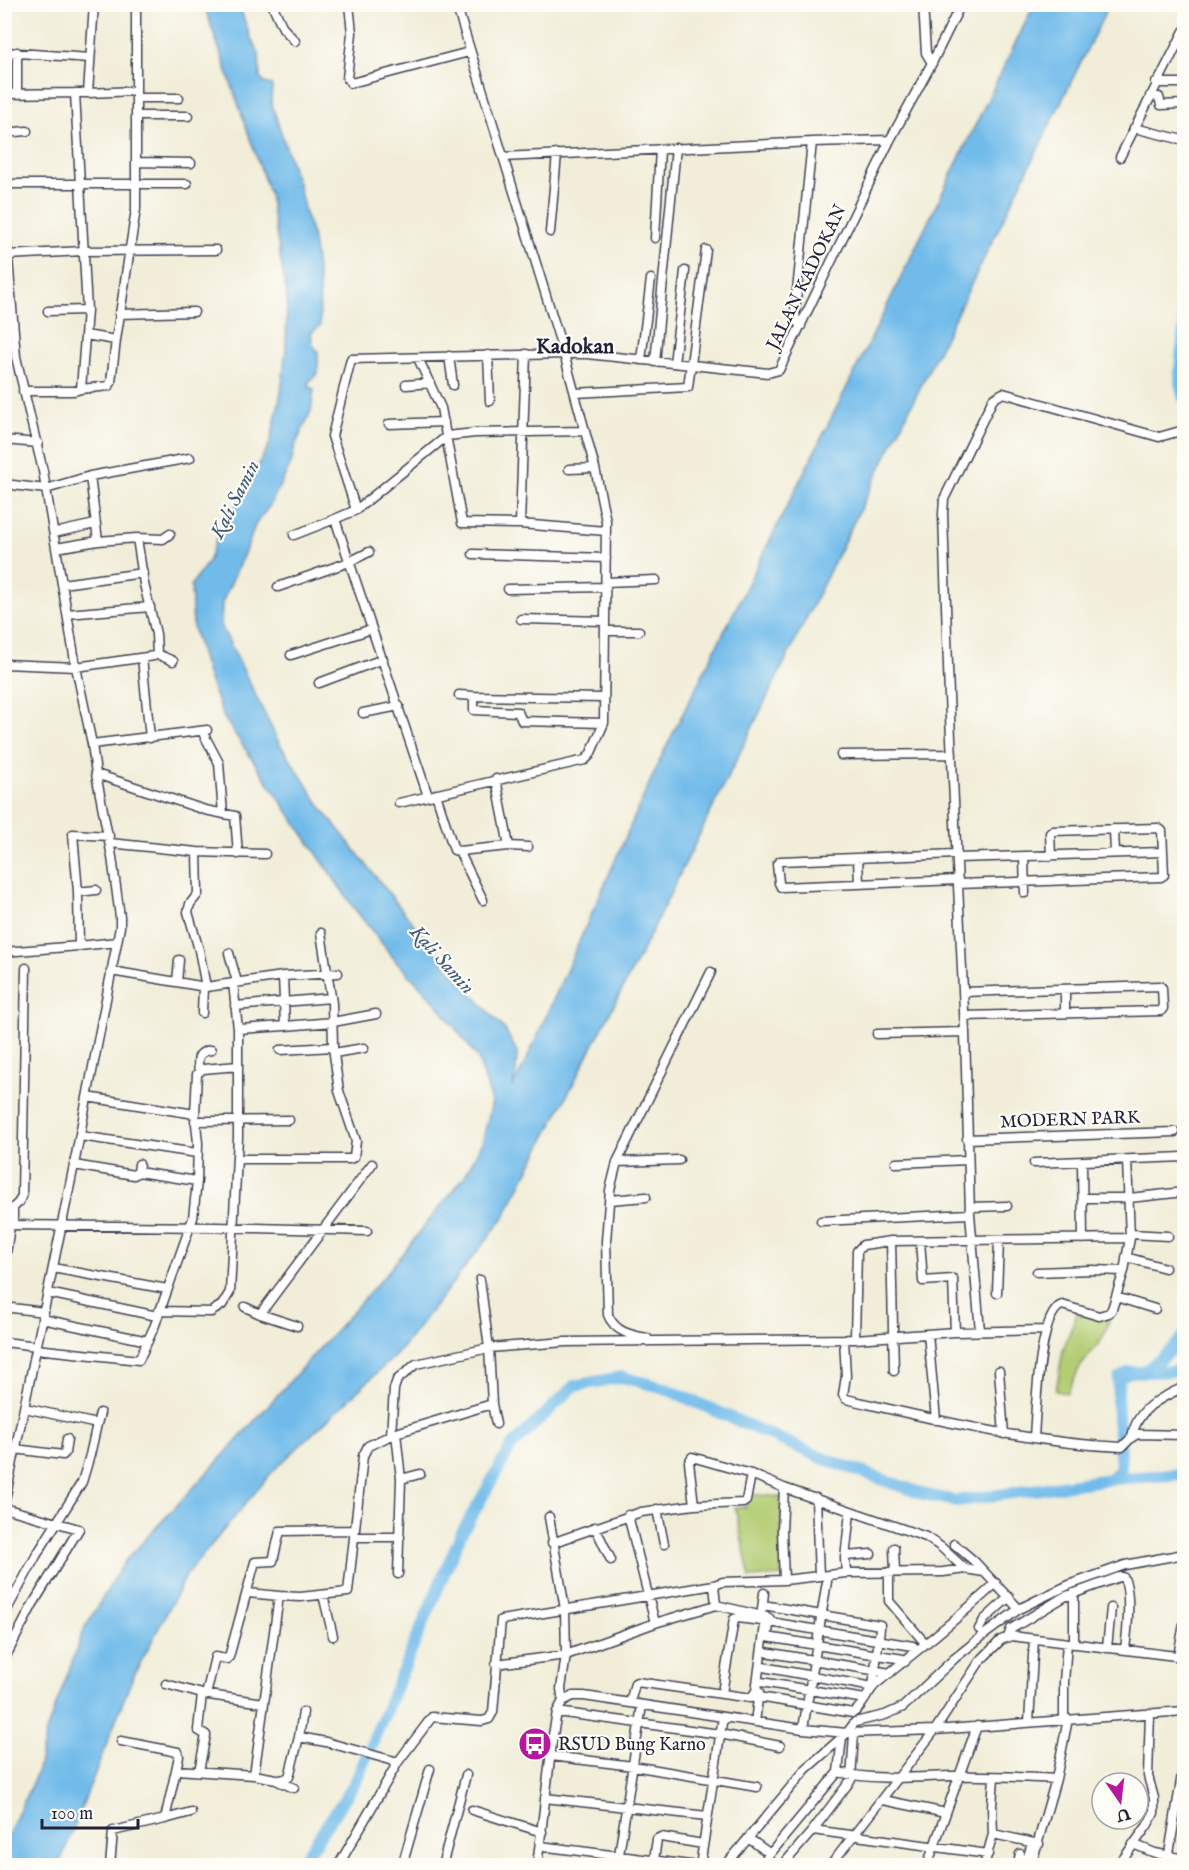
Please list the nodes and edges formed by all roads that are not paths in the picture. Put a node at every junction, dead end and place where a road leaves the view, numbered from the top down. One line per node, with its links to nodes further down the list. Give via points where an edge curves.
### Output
1 (94, 4): 14 (street)
2 (136, 4): 22 (street)
3 (272, 4): 9 (street, via 283,28)
4 (349, 4): 13 (street, via 351,83)
5 (456, 4): 13 (street)
6 (923, 4): 15 (street, via 926,53)
7 (961, 4): 15 (street, JALAN KADOKAN)
8 (1185, 31): 10 (street)
9 (296, 41)
10 (1180, 50): 17 (street)
11 (4, 52): 12 (street)
12 (17, 52): 14 (street); 21 (street)
13 (469, 52): 37 (street)
14 (90, 58): 19 (street)
15 (932, 63): 32 (street, JALAN KADOKAN)
16 (1185, 82): 17 (street)
17 (1156, 83): 23 (street)
18 (75, 93): 19 (street); 21 (street); 41 (street)
19 (88, 93): 22 (street)
20 (4, 94): 21 (street)
21 (17, 94)
22 (136, 94): 24 (street); 26 (street)
23 (1150, 96): 25 (street, via 1159,97 1161,105); 28 (street)
24 (179, 98)
25 (1185, 104)
26 (137, 116): 27 (street); 39 (street)
27 (188, 117)
28 (1134, 128): 31 (street); 38 (street)
29 (27, 131): 30 (street)
30 (4, 133)
31 (1179, 139)
32 (890, 140): 33 (street); 60 (street, JALAN KADOKAN)
33 (812, 142): 34 (street); 60 (street, via 795,311)
34 (676, 148): 35 (street); 69 (street)
35 (660, 149): 36 (street); 47 (street)
36 (557, 154): 37 (street); 46 (street)
37 (503, 157): 64 (street)
38 (1120, 157)
39 (137, 162): 40 (street); 42 (street)
40 (191, 163)
41 (80, 183): 42 (street); 43 (street); 51 (street)
42 (137, 183): 44 (street); 48 (street)
43 (4, 184)
44 (187, 184)
45 (4, 208): 52 (street)
46 (550, 232)
47 (655, 238)
48 (128, 250): 49 (street); 51 (street); 59 (street)
49 (216, 250)
50 (706, 250): 71 (street)
51 (83, 251): 52 (street); 56 (street)
52 (8, 255): 54 (street)
53 (685, 271): 70 (street)
54 (7, 277): 76 (street)
55 (651, 279): 68 (street)
56 (87, 310): 57 (street); 61 (street)
57 (48, 311)
58 (194, 312): 59 (street)
59 (119, 314): 62 (street)
60 (801, 326): 71 (street, JALAN KADOKAN, via 784,362 774,372)
61 (85, 335): 62 (street); 75 (street)
62 (116, 340): 75 (street, via 109,386)
63 (526, 354): 64 (street, JALAN KADOKAN); 65 (street, JALAN KADOKAN); 83 (street)
64 (564, 354): 68 (street, JALAN KADOKAN); 77 (street)
65 (488, 355): 66 (street, JALAN KADOKAN); 78 (street)
66 (449, 356): 67 (street, JALAN KADOKAN); 74 (street)
67 (418, 358): 72 (street); 93 (street, JALAN KADOKAN, via 351,359 332,436)
68 (641, 360): 69 (street, JALAN KADOKAN)
69 (655, 362): 70 (street, JALAN KADOKAN)
70 (674, 363): 71 (street, JALAN KADOKAN)
71 (691, 366): 77 (street, via 689,385 685,388)
72 (430, 383): 73 (street); 79 (street)
73 (406, 385)
74 (453, 385)
75 (81, 389): 76 (street)
76 (23, 391): 86 (street)
77 (575, 393): 82 (street)
78 (489, 401)
79 (444, 422): 80 (street); 84 (street)
80 (389, 424)
81 (1185, 430): 137 (street, via 1159,437 1010,394 993,399 943,505)
82 (585, 431): 83 (street); 88 (street)
83 (524, 433): 84 (street); 96 (street)
84 (447, 436): 93 (street); 96 (street, via 462,523)
85 (4, 440): 86 (street)
86 (38, 443): 92 (street)
87 (190, 458): 90 (street)
88 (595, 468): 89 (street); 97 (street)
89 (569, 469)
90 (90, 476): 92 (street); 95 (street)
91 (4, 484): 92 (street)
92 (46, 489): 98 (street)
93 (356, 510): 94 (street)
94 (335, 519): 100 (street); 107 (street)
95 (95, 524): 98 (street); 102 (street)
96 (520, 524): 97 (street)
97 (606, 531): 106 (street)
98 (54, 534): 103 (street)
99 (170, 534): 101 (street, via 163,538)
100 (294, 535)
101 (137, 538): 102 (street); 108 (street)
102 (98, 541): 103 (street)
103 (56, 548): 110 (street)
104 (369, 552): 107 (street)
105 (473, 554): 106 (street)
106 (606, 558): 111 (street)
107 (349, 562): 112 (street); 118 (street)
108 (142, 573): 110 (street); 114 (street)
109 (656, 580): 111 (street)
110 (62, 584): 115 (street)
111 (606, 585): 113 (street); 117 (street)
112 (278, 587)
113 (508, 589)
114 (150, 607): 115 (street); 121 (street)
115 (67, 614): 127 (street)
116 (521, 619): 117 (street)
117 (605, 621): 119 (street)
118 (372, 629): 122 (street); 124 (street)
119 (606, 631): 120 (street); 131 (street)
120 (639, 631)
121 (157, 654): 123 (street); 125 (street)
122 (291, 655)
123 (141, 658): 127 (street); 135 (street)
124 (383, 659): 128 (street); 132 (street)
125 (173, 661)
126 (4, 664): 127 (street)
127 (76, 667): 136 (street)
128 (319, 683)
129 (459, 696): 130 (street)
130 (474, 696): 131 (street); 134 (street, via 474,710 518,712 522,721)
131 (604, 698): 134 (street)
132 (399, 706): 133 (street); 141 (street)
133 (363, 713)
134 (604, 723): 140 (street, via 588,759)
135 (150, 738): 136 (street); 143 (street, via 204,730 220,767)
136 (92, 744): 139 (street)
137 (952, 754): 138 (street); 154 (street)
138 (841, 755)
139 (96, 774): 143 (street); 145 (street)
140 (496, 779): 141 (street); 146 (street)
141 (432, 795): 142 (street); 149 (street, via 452,846)
142 (399, 803)
143 (223, 814): 151 (street, via 239,816)
144 (1114, 829): 150 (street, via 1158,828); 153 (street); 156 (street, via 1053,831)
145 (109, 840): 148 (street); 162 (street, via 73,833); 166 (street, via 120,917)
146 (509, 846): 147 (street); 149 (street)
147 (528, 848)
148 (197, 852): 151 (street); 178 (street, via 198,894 188,912)
149 (459, 852): 164 (street)
150 (1162, 852): 153 (street); 159 (street, via 1161,877)
151 (238, 854): 152 (street)
152 (265, 854)
153 (1115, 854): 156 (street)
154 (957, 856): 155 (street); 157 (street); 158 (street)
155 (1024, 856): 156 (street); 159 (street)
156 (1051, 856)
157 (858, 858): 160 (street); 160 (street, via 777,864 781,886)
158 (958, 882): 159 (street); 160 (street); 180 (street)
159 (1025, 882): 163 (street)
160 (859, 884)
161 (96, 890): 162 (street)
162 (78, 892): 167 (street)
163 (1025, 893)
164 (483, 900)
165 (321, 933): 174 (street)
166 (117, 942): 167 (street); 172 (street)
167 (79, 946): 168 (street)
168 (4, 952)
169 (229, 953): 177 (street)
170 (179, 960): 176 (street)
171 (26, 968): 227 (street, via 22,1195 13,1208)
172 (111, 971): 176 (street); 199 (street)
173 (711, 972): 212 (street)
174 (333, 974): 175 (street); 181 (street)
175 (283, 976): 177 (street); 182 (street)
176 (177, 982): 178 (street)
177 (235, 983): 178 (street); 183 (street)
178 (204, 987): 184 (street)
179 (1065, 989): 180 (street); 185 (street); 185 (street, via 1160,987 1163,1008)
180 (963, 992): 187 (street)
181 (331, 998): 182 (street); 188 (street)
182 (285, 1001): 183 (street); 189 (street)
183 (235, 1006): 190 (street)
184 (202, 1013)
185 (1065, 1013): 187 (street)
186 (376, 1014): 188 (street)
187 (964, 1016): 191 (street)
188 (333, 1022): 189 (street); 196 (street)
189 (285, 1026): 190 (street)
190 (238, 1029): 197 (street)
191 (965, 1032): 192 (street); 205 (street)
192 (877, 1034)
193 (364, 1048): 196 (street)
194 (211, 1050): 198 (street, via 199,1055)
195 (280, 1050): 196 (street)
196 (334, 1050): 208 (street, via 339,1091 356,1141 354,1156)
197 (238, 1066): 198 (street); 201 (street)
198 (199, 1071): 200 (street)
199 (87, 1097): 200 (street); 204 (street)
200 (195, 1117): 201 (street); 206 (street)
201 (238, 1120): 202 (street); 208 (street)
202 (290, 1120)
203 (1175, 1132): 205 (street, MODERN PARK)
204 (80, 1136): 206 (street); 217 (street)
205 (967, 1139): 210 (street)
206 (197, 1152): 218 (street)
207 (1185, 1157): 211 (street)
208 (238, 1159): 230 (street)
209 (679, 1160): 212 (street)
210 (968, 1160): 214 (street); 225 (street)
211 (1127, 1160): 213 (street); 222 (street)
212 (617, 1162): 223 (street)
213 (1082, 1162): 215 (street); 221 (street)
214 (896, 1163)
215 (1034, 1163)
216 (372, 1164): 231 (street)
217 (74, 1165): 218 (street, via 134,1175 138,1168); 228 (street)
218 (197, 1181): 229 (street)
219 (1175, 1193): 222 (street)
220 (646, 1197): 223 (street)
221 (1083, 1198): 222 (street); 235 (street)
222 (1129, 1198): 233 (street)
223 (610, 1200): 266 (street, via 606,1242 608,1315 621,1332)
224 (1007, 1206): 225 (street)
225 (970, 1210): 226 (street); 238 (street)
226 (820, 1221)
227 (9, 1225): 228 (street); 243 (street)
228 (61, 1227): 229 (street); 241 (street)
229 (190, 1227): 230 (street); 247 (street)
230 (235, 1227): 231 (street); 254 (street, via 231,1290 222,1305 211,1312)
231 (324, 1230): 232 (street); 255 (street)
232 (367, 1231)
233 (1130, 1236): 234 (street); 235 (street); 240 (street)
234 (1168, 1236)
235 (1083, 1239): 239 (street)
236 (891, 1241): 237 (street); 262 (street); 264 (street, via 862,1245 857,1251)
237 (921, 1241): 238 (street); 260 (street, via 923,1281 953,1279)
238 (971, 1241): 239 (street); 258 (street)
239 (999, 1241): 249 (street)
240 (1126, 1257): 242 (street); 244 (street)
241 (53, 1268): 247 (street); 248 (street)
242 (1166, 1268)
243 (4, 1269)
244 (1124, 1271): 245 (street); 250 (street)
245 (1037, 1272)
246 (480, 1280): 269 (street)
247 (167, 1289): 254 (street)
248 (48, 1293): 254 (street); 256 (street)
249 (997, 1293)
250 (1116, 1297): 253 (street); 259 (street, via 1105,1316 1058,1305)
251 (4, 1307): 256 (street)
252 (244, 1307): 255 (street)
253 (1155, 1309)
254 (158, 1314): 265 (street)
255 (260, 1314): 257 (street)
256 (43, 1316): 265 (street); 268 (street)
257 (297, 1326)
258 (980, 1330): 259 (street); 260 (street)
259 (1045, 1330): 282 (street)
260 (955, 1332): 261 (street)
261 (928, 1334): 262 (street); 276 (street)
262 (893, 1336): 264 (street); 270 (street)
263 (844, 1339): 264 (street); 266 (street); 276 (street, via 845,1397)
264 (855, 1339)
265 (148, 1341): 268 (street, via 139,1360)
266 (665, 1341): 269 (street)
267 (4, 1342): 268 (street)
268 (36, 1347): 274 (street)
269 (489, 1348): 273 (street); 279 (street, via 416,1364 397,1380)
270 (894, 1371)
271 (999, 1371): 280 (street)
272 (1185, 1387): 283 (street, via 1148,1406)
273 (492, 1404): 278 (street); 279 (street)
274 (25, 1408): 277 (street); 285 (street)
275 (100, 1413): 277 (street)
276 (936, 1420): 280 (street)
277 (97, 1424): 297 (street, via 83,1478)
278 (496, 1424)
279 (394, 1434): 288 (street); 299 (street, via 365,1450)
280 (1004, 1434): 282 (street)
281 (1185, 1435): 283 (street)
282 (1034, 1437): 283 (street, via 1122,1447)
283 (1132, 1437)
284 (67, 1439): 285 (street, via 66,1453 61,1456)
285 (15, 1449): 292 (street)
286 (751, 1473): 289 (street); 291 (street, via 745,1502); 291 (street, via 690,1458)
287 (420, 1474): 288 (street)
288 (401, 1479): 300 (street)
289 (784, 1488): 290 (street); 315 (street)
290 (816, 1498): 294 (street); 314 (street)
291 (694, 1505): 293 (street)
292 (4, 1507): 297 (street)
293 (657, 1509): 295 (street); 302 (street)
294 (850, 1512): 307 (street); 309 (street, via 926,1537)
295 (628, 1515): 298 (street); 321 (street)
296 (549, 1516): 301 (street)
297 (57, 1523): 330 (street); 354 (street, via 79,1529)
298 (595, 1527): 301 (street); 308 (street)
299 (355, 1533): 300 (street); 318 (street, via 280,1531 274,1559 256,1560); 322 (street, via 348,1592)
300 (400, 1537): 312 (street)
301 (552, 1543): 328 (street)
302 (663, 1544)
303 (954, 1544): 311 (street)
304 (894, 1548): 310 (street)
305 (871, 1554): 307 (street)
306 (1185, 1554): 329 (street, via 1103,1572 1054,1591)
307 (845, 1556): 313 (street)
308 (611, 1560)
309 (965, 1569): 310 (street); 311 (street)
310 (892, 1572): 313 (street); 344 (street, via 889,1601)
311 (984, 1572): 316 (street)
312 (398, 1574)
313 (846, 1574): 314 (street)
314 (824, 1575): 315 (street); 331 (street)
315 (784, 1580): 317 (street)
316 (996, 1583): 324 (street); 344 (street)
317 (714, 1585): 321 (street); 325 (street)
318 (248, 1593): 323 (street); 366 (street, via 229,1657 215,1658)
319 (764, 1593): 326 (street)
320 (1074, 1593): 338 (street, via 1047,1606); 343 (street); 347 (street, via 1119,1577 1126,1580)
321 (649, 1594): 328 (street); 334 (street)
322 (323, 1595): 323 (street); 339 (street)
323 (279, 1596): 371 (street)
324 (1009, 1598): 329 (street); 336 (street)
325 (716, 1605): 332 (street); 334 (street)
326 (763, 1605): 331 (street); 332 (street)
327 (1111, 1608): 346 (street)
328 (565, 1609): 351 (street); 356 (street, via 501,1620)
329 (1016, 1612): 338 (street); 387 (street, via 956,1658 903,1707 855,1722)
330 (4, 1614)
331 (821, 1614): 337 (street); 341 (street, via 880,1625)
332 (760, 1615): 333 (street)
333 (770, 1622): 337 (street); 340 (street)
334 (655, 1623): 351 (street)
335 (1185, 1624): 352 (street)
336 (979, 1629)
337 (819, 1630): 341 (street); 345 (street)
338 (1010, 1633): 342 (street); 385 (street, via 980,1661)
339 (333, 1636)
340 (767, 1637): 345 (street); 349 (street)
341 (878, 1639): 348 (street); 350 (street)
342 (1034, 1639): 343 (street); 381 (street)
343 (1070, 1643): 346 (street); 379 (street, via 1064,1682)
344 (925, 1644): 348 (street)
345 (816, 1645): 350 (street); 353 (street)
346 (1107, 1648): 347 (street)
347 (1125, 1649): 352 (street)
348 (917, 1650): 355 (street)
349 (765, 1652): 353 (street); 357 (street)
350 (876, 1654): 355 (street); 358 (street)
351 (566, 1655): 356 (street); 369 (street)
352 (1181, 1656)
353 (814, 1659): 358 (street); 360 (street)
354 (4, 1660)
355 (905, 1662): 359 (street)
356 (496, 1664): 392 (street, via 493,1712 489,1719 432,1716)
357 (763, 1667): 360 (street); 361 (street)
358 (874, 1669): 359 (street); 363 (street)
359 (890, 1673): 363 (street)
360 (812, 1675): 363 (street); 364 (street)
361 (761, 1682): 364 (street); 367 (street)
362 (166, 1684): 366 (street)
363 (873, 1686): 368 (street)
364 (810, 1690): 368 (street); 373 (street)
365 (722, 1693): 365 (street, via 754,1696 765,1625 762,1621 735,1619); 370 (street, via 636,1682)
366 (204, 1695): 371 (street); 397 (street, via 198,1730 206,1735)
367 (759, 1697): 373 (street); 380 (street)
368 (866, 1699): 373 (street, via 854,1713)
369 (563, 1701): 370 (street, via 579,1696); 376 (street)
370 (630, 1703): 372 (street)
371 (264, 1704): 399 (street)
372 (642, 1705): 378 (street); 382 (street)
373 (807, 1705): 384 (street)
374 (1185, 1711): 377 (street)
375 (303, 1712): 388 (street)
376 (557, 1712): 382 (street); 391 (street)
377 (1150, 1713): 379 (street); 424 (street, via 1148,1776 1154,1813)
378 (723, 1717): 380 (street); 386 (street)
379 (1066, 1719): 381 (street); 406 (street)
380 (755, 1722): 384 (street)
381 (1029, 1722): 383 (street)
382 (639, 1725): 386 (street); 394 (street)
383 (977, 1726): 385 (street); 402 (street)
384 (803, 1729): 387 (street)
385 (935, 1730): 387 (street); 404 (street)
386 (720, 1734): 390 (street); 405 (street)
387 (848, 1734): 398 (street); 401 (street); 422 (street, via 806,1769)
388 (299, 1737): 392 (street); 399 (street, via 289,1777 282,1780)
389 (121, 1741): 396 (street, via 178,1752)
390 (780, 1746)
391 (551, 1756): 394 (street); 409 (street)
392 (398, 1762): 437 (street)
393 (1185, 1762): 415 (street)
394 (633, 1766): 405 (street); 411 (street)
395 (430, 1769): 438 (street)
396 (176, 1770): 397 (street); 417 (street)
397 (199, 1771): 399 (street)
398 (837, 1772): 401 (street); 428 (street)
399 (254, 1775): 408 (street)
400 (466, 1775): 439 (street)
401 (852, 1775): 404 (street); 418 (street)
402 (957, 1776): 403 (street); 404 (street); 414 (street)
403 (994, 1777): 406 (street); 421 (street)
404 (900, 1778): 410 (street)
405 (714, 1779): 407 (street); 416 (street)
406 (1056, 1779): 427 (street)
407 (757, 1787)
408 (294, 1788)
409 (545, 1798): 411 (street); 419 (street)
410 (883, 1800): 414 (street); 420 (street)
411 (626, 1807): 416 (street); 430 (street)
412 (472, 1809): 419 (street)
413 (191, 1812): 417 (street)
414 (946, 1813): 426 (street)
415 (1181, 1814): 433 (street)
416 (707, 1816): 423 (street)
417 (165, 1819): 436 (street, via 113,1831)
418 (813, 1830): 420 (street); 434 (street)
419 (542, 1832): 425 (street)
420 (855, 1834): 426 (street); 444 (street)
421 (993, 1834): 427 (street); 429 (street)
422 (748, 1838): 428 (street); 442 (street)
423 (703, 1844): 432 (street, via 660,1837); 441 (street)
424 (1133, 1844): 433 (street); 448 (street)
425 (540, 1846): 430 (street); 440 (street)
426 (933, 1846): 429 (street); 445 (street)
427 (1027, 1848): 447 (street)
428 (770, 1851): 434 (street); 443 (street)
429 (988, 1854): 446 (street)
430 (619, 1855): 432 (street)
431 (1185, 1859): 433 (street)
432 (654, 1860): 441 (street)
433 (1168, 1861)
434 (784, 1863): 435 (street)
435 (795, 1865)
436 (110, 1866)
437 (338, 1866)
438 (402, 1866)
439 (441, 1866)
440 (537, 1866)
441 (699, 1866)
442 (725, 1866)
443 (760, 1866)
444 (830, 1866)
445 (927, 1866)
446 (984, 1866)
447 (1031, 1866)
448 (1118, 1866)

